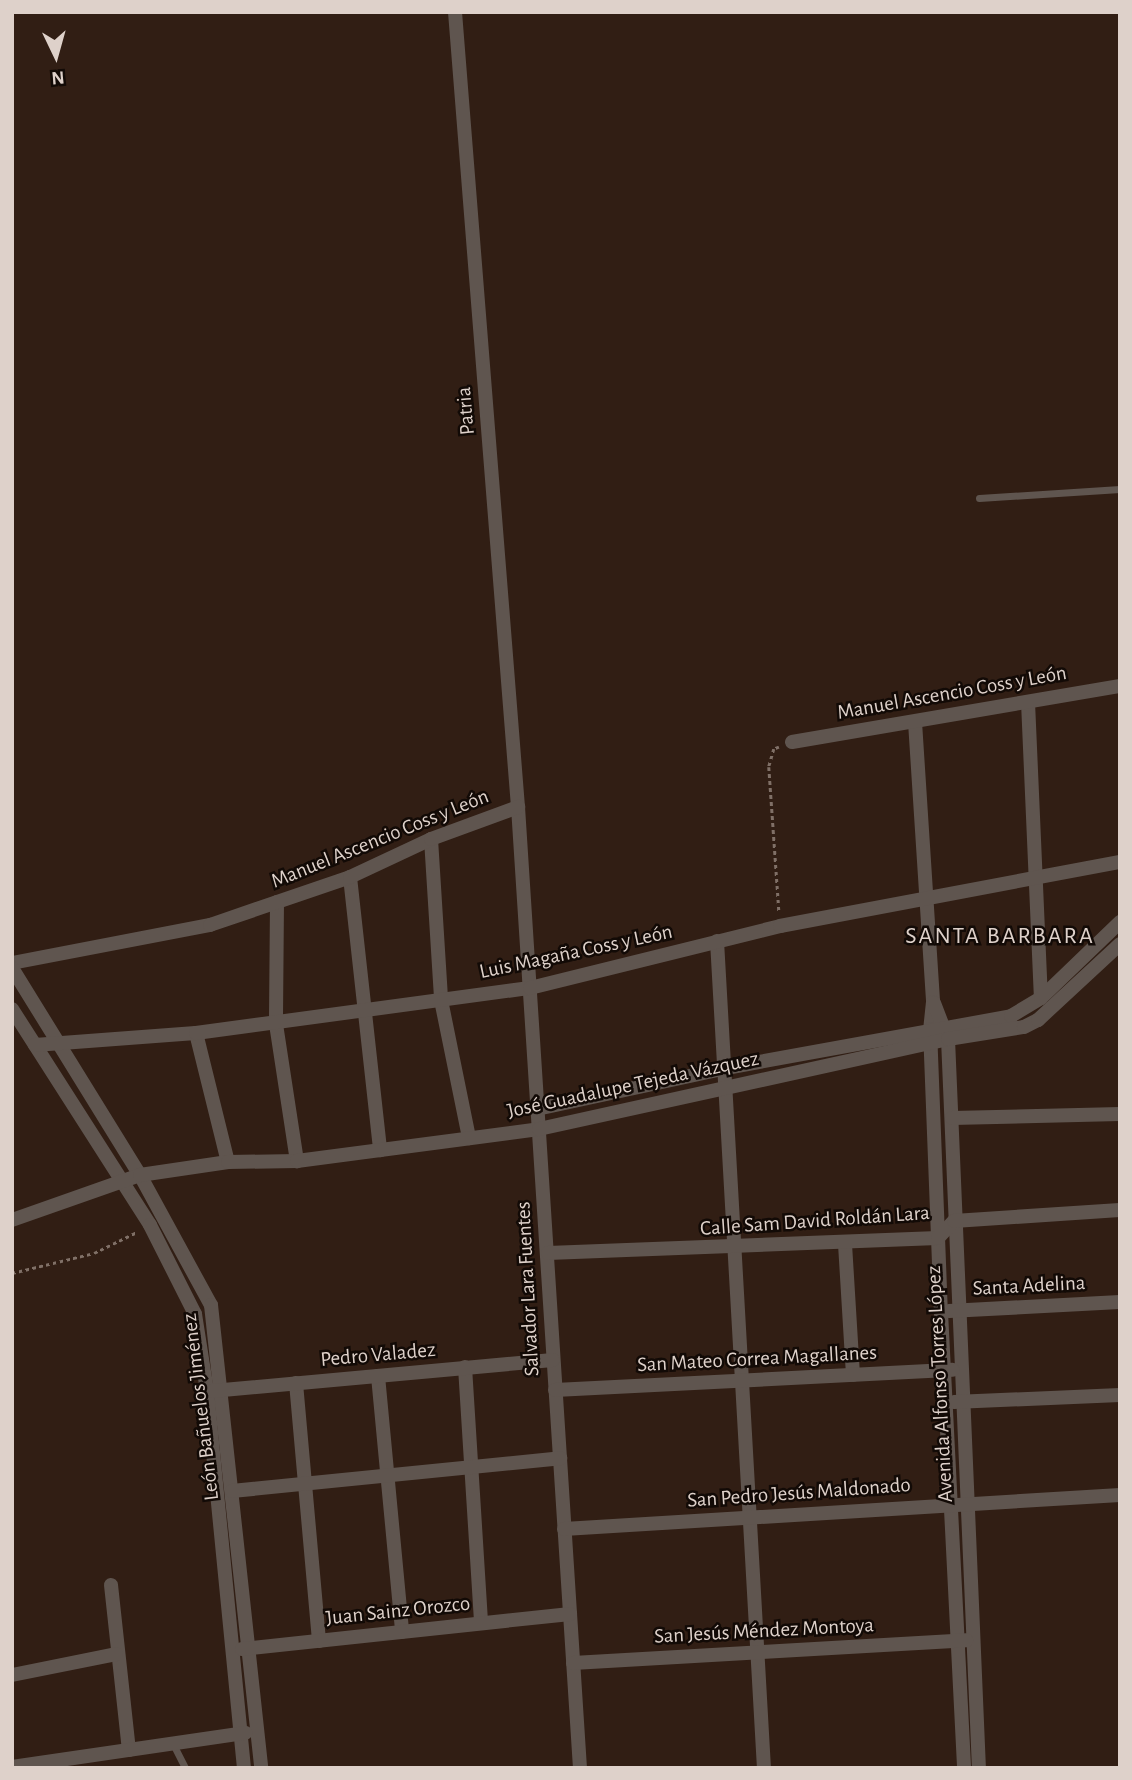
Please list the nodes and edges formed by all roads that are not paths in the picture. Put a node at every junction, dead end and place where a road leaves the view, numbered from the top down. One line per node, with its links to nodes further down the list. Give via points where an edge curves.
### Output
1 (455, 12): 8 (street, Patria)
2 (1120, 489): 3 (lane)
3 (979, 498)
4 (1120, 686): 5 (street, Manuel Ascencio Coss y León)
5 (1028, 702): 6 (street, Manuel Ascencio Coss y León); 12 (street)
6 (915, 722): 7 (street, Manuel Ascencio Coss y León); 13 (street, Avenida Alfonso Torres López)
7 (792, 741)
8 (518, 807): 9 (street, Manuel Ascencio Coss y León); 19 (street, Salvador Lara Fuentes)
9 (431, 839): 11 (street, Manuel Ascencio Coss y León); 21 (street)
10 (1120, 862): 12 (street, Luis Magaña Coss y León)
11 (350, 877): 14 (street, Manuel Ascencio Coss y León); 24 (street)
12 (1034, 877): 13 (street, Luis Magaña Coss y León); 20 (street)
13 (925, 899): 16 (street, Luis Magaña Coss y León); 22 (street, Avenida Alfonso Torres López)
14 (277, 902): 18 (street, Manuel Ascencio Coss y León, via 210,925); 25 (street)
15 (1120, 922): 20 (street, José Guadalupe Tejeda Vázquez)
16 (718, 941): 19 (street, Luis Magaña Coss y León); 31 (street)
17 (1120, 944): 27 (street, José Guadalupe Tejeda Vázquez, via 1038,1020 1024,1027)
18 (12, 966): 29 (street, León Bañuelos Jiménez)
19 (530, 988): 21 (street, Luis Magaña Coss y León); 33 (street, Salvador Lara Fuentes)
20 (1041, 998): 27 (street, José Guadalupe Tejeda Vázquez, via 1011,1016)
21 (440, 1000): 24 (street, Luis Magaña Coss y León); 37 (street)
22 (933, 1002): 27 (street, Avenida Alfonso Torres López); 28 (street, Avenida Alfonso Torres López)
23 (12, 1009): 30 (street, León Bañuelos Jiménez)
24 (363, 1011): 25 (street, Luis Magaña Coss y León); 38 (street)
25 (276, 1024): 26 (street, Luis Magaña Coss y León); 39 (street)
26 (196, 1033): 29 (street, Luis Magaña Coss y León); 40 (street)
27 (947, 1033): 28 (street, José Guadalupe Tejeda Vázquez); 35 (street, Avenida Alfonso Torres López)
28 (932, 1036): 31 (street, José Guadalupe Tejeda Vázquez); 32 (street, José Guadalupe Tejeda Vázquez); 46 (street, Avenida Alfonso Torres López)
29 (56, 1042): 30 (street, Luis Magaña Coss y León); 41 (street, León Bañuelos Jiménez)
30 (35, 1045): 42 (street, León Bañuelos Jiménez)
31 (726, 1068): 32 (street); 33 (street, José Guadalupe Tejeda Vázquez)
32 (727, 1087): 36 (street, José Guadalupe Tejeda Vázquez); 48 (street)
33 (537, 1109): 36 (street, Salvador Lara Fuentes)
34 (1120, 1114): 35 (street)
35 (952, 1118): 45 (street, Avenida Alfonso Torres López)
36 (539, 1129): 37 (street, José Guadalupe Tejeda Vázquez); 49 (street, Salvador Lara Fuentes)
37 (469, 1138): 38 (street, José Guadalupe Tejeda Vázquez)
38 (380, 1150): 39 (street, José Guadalupe Tejeda Vázquez)
39 (297, 1161): 40 (street, José Guadalupe Tejeda Vázquez)
40 (228, 1162): 41 (street, José Guadalupe Tejeda Vázquez)
41 (140, 1175): 42 (street, José Guadalupe Tejeda Vázquez); 51 (street, León Bañuelos Jiménez)
42 (121, 1181): 44 (street, José Guadalupe Tejeda Vázquez); 54 (street, León Bañuelos Jiménez)
43 (1120, 1210): 45 (street, Calle Sam David Roldán Lara)
44 (12, 1220)
45 (954, 1221): 46 (street, Calle Sam David Roldán Lara); 53 (street, Avenida Alfonso Torres López)
46 (938, 1238): 47 (street, Calle Sam David Roldán Lara); 52 (street, Avenida Alfonso Torres López)
47 (845, 1244): 48 (street, Calle Sam David Roldán Lara); 60 (street)
48 (737, 1249): 49 (street, Calle Sam David Roldán Lara); 61 (street)
49 (548, 1253): 55 (street, Salvador Lara Fuentes)
50 (1120, 1302): 53 (street, Santa Adelina)
51 (211, 1306): 54 (street); 64 (street, León Bañuelos Jiménez)
52 (941, 1311): 53 (street, Santa Adelina); 58 (street, Avenida Alfonso Torres López)
53 (957, 1311): 57 (street, Avenida Alfonso Torres López)
54 (195, 1314): 64 (street, León Bañuelos Jiménez)
55 (553, 1360): 56 (street, Pedro Valadez); 63 (street, Salvador Lara Fuentes)
56 (465, 1367): 59 (street, Pedro Valadez); 69 (street)
57 (960, 1370): 58 (street, San Mateo Correa Magallanes); 66 (street, Avenida Alfonso Torres López)
58 (944, 1371): 60 (street, San Mateo Correa Magallanes); 67 (street, Avenida Alfonso Torres López)
59 (378, 1376): 62 (street, Pedro Valadez); 70 (street)
60 (853, 1376): 61 (street, San Mateo Correa Magallanes)
61 (743, 1381): 63 (street, San Mateo Correa Magallanes); 76 (street)
62 (296, 1383): 64 (street, Pedro Valadez); 71 (street)
63 (555, 1390): 68 (street, Salvador Lara Fuentes)
64 (214, 1391): 72 (street, León Bañuelos Jiménez); 86 (street, León Bañuelos Jiménez)
65 (1120, 1395): 66 (street)
66 (962, 1402): 67 (street); 74 (street, Avenida Alfonso Torres López)
67 (946, 1403): 75 (street, Avenida Alfonso Torres López)
68 (560, 1458): 69 (street); 77 (street, Salvador Lara Fuentes)
69 (471, 1466): 70 (street); 80 (street)
70 (387, 1476): 71 (street); 81 (street)
71 (305, 1484): 72 (street); 84 (street)
72 (232, 1492): 85 (street, León Bañuelos Jiménez)
73 (1120, 1495): 74 (street, San Pedro Jesús Maldonado)
74 (967, 1504): 75 (street, San Pedro Jesús Maldonado); 82 (street, Avenida Alfonso Torres López)
75 (951, 1505): 76 (street, San Pedro Jesús Maldonado); 83 (street, Avenida Alfonso Torres López)
76 (750, 1517): 77 (street, San Pedro Jesús Maldonado); 87 (street)
77 (564, 1529): 79 (street, Salvador Lara Fuentes)
78 (111, 1585): 88 (street)
79 (570, 1614): 80 (street, Juan Sainz Orozco); 89 (street, Salvador Lara Fuentes)
80 (481, 1623): 81 (street, Juan Sainz Orozco)
81 (401, 1632): 84 (street, Juan Sainz Orozco)
82 (973, 1639): 83 (street, San Jesús Méndez Montoya); 102 (street, Avenida Alfonso Torres López)
83 (958, 1640): 87 (street, San Jesús Méndez Montoya); 101 (street, Avenida Alfonso Torres López)
84 (319, 1641): 85 (street, Juan Sainz Orozco)
85 (249, 1649): 86 (street, Juan Sainz Orozco); 91 (street, León Bañuelos Jiménez)
86 (230, 1651): 92 (street, León Bañuelos Jiménez)
87 (758, 1652): 89 (street, San Jesús Méndez Montoya); 100 (street)
88 (116, 1654): 90 (street); 94 (street)
89 (573, 1663): 99 (street, Salvador Lara Fuentes)
90 (12, 1675)
91 (258, 1731): 92 (street); 98 (street, León Bañuelos Jiménez)
92 (240, 1734): 93 (street); 97 (street, León Bañuelos Jiménez)
93 (173, 1744): 94 (street); 96 (lane)
94 (129, 1750): 95 (street)
95 (12, 1768)
96 (185, 1768)
97 (244, 1768)
98 (261, 1768)
99 (580, 1768)
100 (764, 1768)
101 (964, 1768)
102 (979, 1768)

